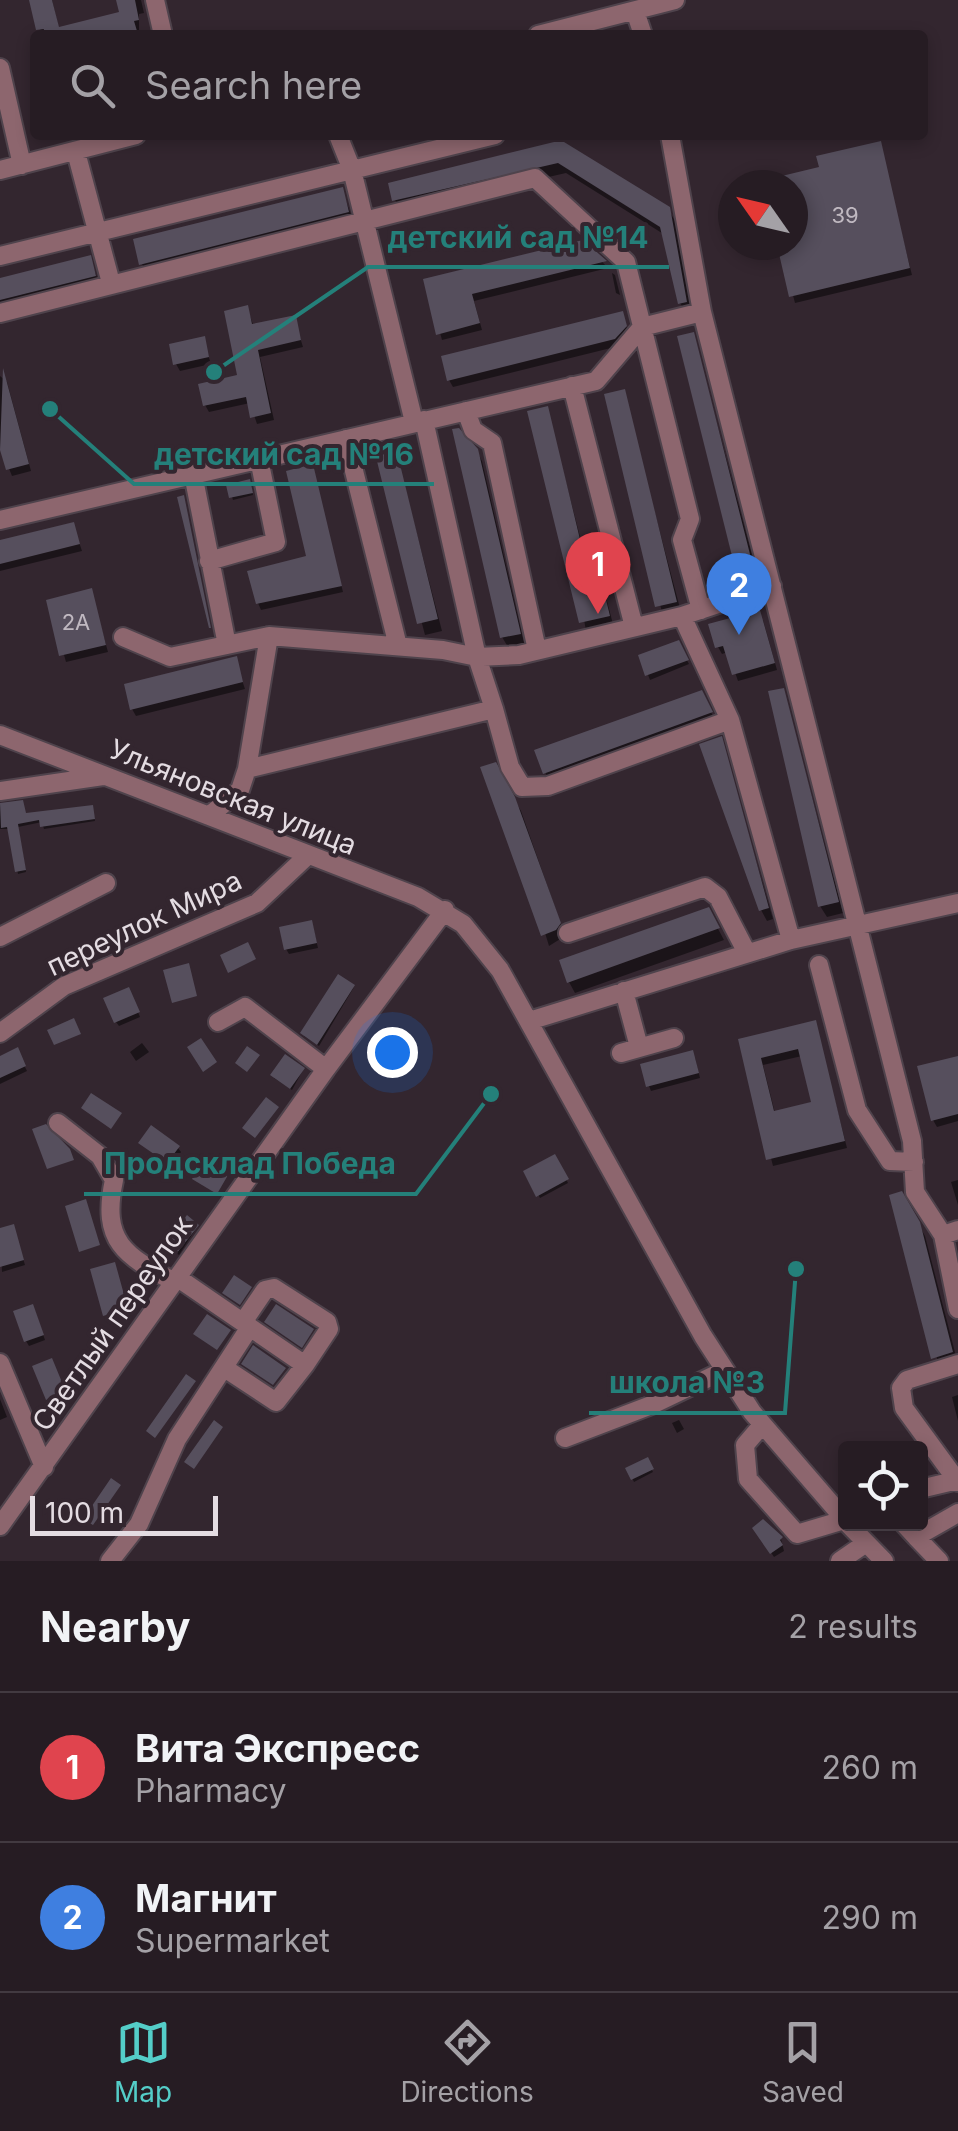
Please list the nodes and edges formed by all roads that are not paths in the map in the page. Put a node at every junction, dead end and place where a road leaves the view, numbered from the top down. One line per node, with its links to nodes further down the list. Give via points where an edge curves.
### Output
1 (155, 0): 4 (street)
2 (675, 0): 3 (street)
3 (635, 11): 5 (street); 6 (street)
4 (163, 30)
5 (558, 30)
6 (641, 30)
7 (1, 75): 13 (street)
8 (118, 140): 12 (street)
9 (340, 140): 15 (street)
10 (475, 140): 15 (street)
11 (671, 140): 20 (street)
12 (76, 152): 13 (street); 17 (street)
13 (22, 164): 14 (street)
14 (0, 170)
15 (352, 170): 16 (street); 17 (street)
16 (364, 223): 19 (street); 22 (street, via 535,178 626,262); 25 (street)
17 (98, 233): 18 (street); 19 (street)
18 (0, 256)
19 (111, 283): 21 (street)
20 (702, 312): 22 (street); 31 (street)
21 (0, 313)
22 (642, 327): 23 (street, via 596,381); 32 (street, via 690,519 682,540)
23 (572, 386): 24 (street); 34 (street)
24 (466, 410): 25 (street); 39 (street, via 472,430 492,444)
25 (419, 421): 26 (street); 40 (street)
26 (346, 438): 27 (street); 38 (street)
27 (260, 459): 28 (street); 30 (street, via 276,542)
28 (193, 474): 29 (street); 30 (street)
29 (0, 520)
30 (210, 561): 37 (street)
31 (772, 586): 32 (street); 52 (street)
32 (701, 610): 33 (street)
33 (682, 616): 34 (street); 42 (street)
34 (634, 628): 39 (street)
35 (269, 636): 37 (street); 38 (street); 44 (street)
36 (123, 637): 37 (street, via 170,657)
37 (227, 645)
38 (398, 646): 40 (street)
39 (537, 650): 40 (street)
40 (477, 657): 41 (street)
41 (494, 709): 42 (street, via 522,787 548,786); 44 (street)
42 (730, 720): 55 (street)
43 (0, 735): 45 (street, Ульяновская улица)
44 (247, 769): 47 (street, via 240,790)
45 (104, 775): 46 (street); 47 (street, Ульяновская улица)
46 (0, 790)
47 (209, 816): 48 (street, Ульяновская улица)
48 (306, 857): 51 (street, Ульяновская улица); 61 (street, переулок Мира, via 257,902 64,986)
49 (106, 883): 54 (street)
50 (958, 903): 52 (street)
51 (445, 910): 59 (street, via 482,942); 65 (street, Светлый переулок)
52 (859, 924): 55 (street); 67 (street)
53 (568, 932): 56 (street, via 705,888 718,897)
54 (0, 936)
55 (791, 940): 56 (street)
56 (747, 953): 58 (street)
57 (819, 965): 67 (street, via 857,1110 890,1161)
58 (624, 991): 59 (street); 63 (street)
59 (528, 1021): 75 (street)
60 (218, 1022): 65 (street, via 245,1007)
61 (0, 1032)
62 (674, 1038): 63 (street)
63 (639, 1046): 64 (street)
64 (620, 1053)
65 (326, 1068): 69 (street, Светлый переулок)
66 (58, 1124): 69 (street, via 100,1156 114,1180 108,1205 113,1238 140,1264)
67 (914, 1162): 68 (street, via 915,1192)
68 (950, 1232): 70 (street)
69 (176, 1280): 71 (street); 79 (street, Светлый переулок)
70 (958, 1309)
71 (246, 1325): 74 (street); 74 (street, via 265,1290 274,1288 328,1322 330,1330); 90 (street, via 177,1439 139,1524)
72 (0, 1363): 79 (street)
73 (958, 1364): 80 (street, via 902,1388 904,1408)
74 (305, 1365): 76 (street, via 276,1402)
75 (725, 1370): 77 (street); 78 (street)
76 (229, 1371)
77 (762, 1425): 82 (street); 84 (street, via 746,1445 748,1479 798,1534)
78 (565, 1438)
79 (44, 1467): 86 (street, Светлый переулок)
80 (958, 1481): 81 (street)
81 (928, 1487)
82 (838, 1509)
83 (958, 1513): 85 (street)
84 (838, 1517)
85 (928, 1523)
86 (0, 1526)
87 (856, 1531): 89 (street)
88 (910, 1531): 93 (street)
89 (866, 1544): 91 (street); 92 (street)
90 (110, 1561)
91 (840, 1561)
92 (884, 1561)
93 (940, 1561)

